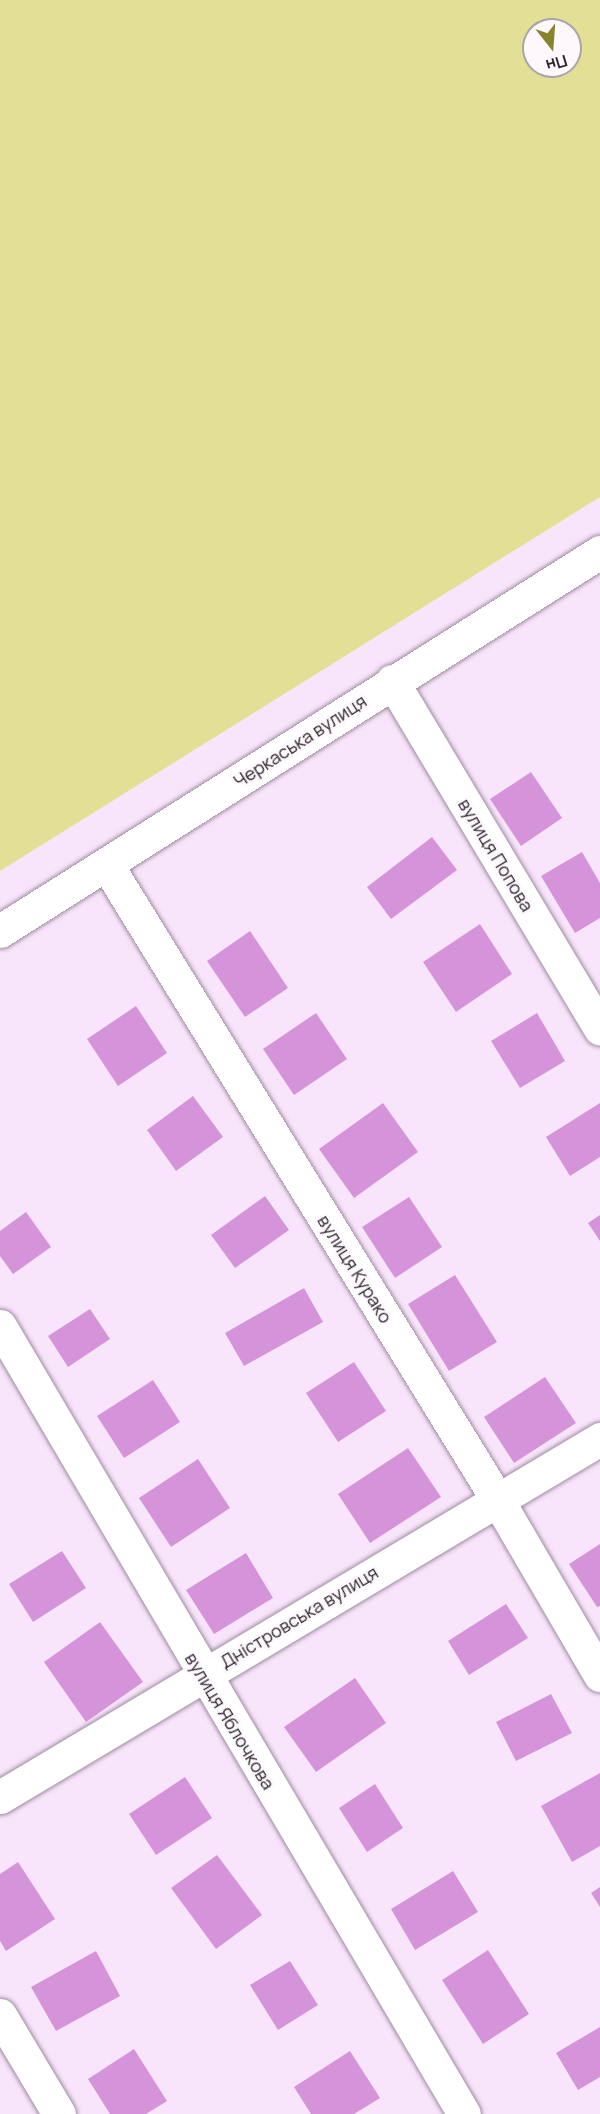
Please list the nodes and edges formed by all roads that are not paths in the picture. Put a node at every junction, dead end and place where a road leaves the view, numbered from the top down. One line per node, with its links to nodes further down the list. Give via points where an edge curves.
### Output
1 (600, 552): 2 (street, Черкаська вулиця)
2 (392, 681): 3 (street, Черкаська вулиця); 5 (street, вулиця Попова)
3 (107, 865): 4 (street, Черкаська вулиця); 8 (street, вулиця Курако)
4 (0, 931)
5 (600, 1029)
6 (0, 1326): 9 (street, вулиця Яблочкова)
7 (600, 1439): 8 (street, Дністровська вулиця)
8 (497, 1499): 9 (street, Дністровська вулиця); 10 (street, вулиця Курако)
9 (202, 1674): 11 (street, Дністровська вулиця); 14 (street, вулиця Яблочкова)
10 (600, 1675)
11 (0, 1797)
12 (0, 2015): 13 (street)
13 (59, 2114)
14 (464, 2114)

